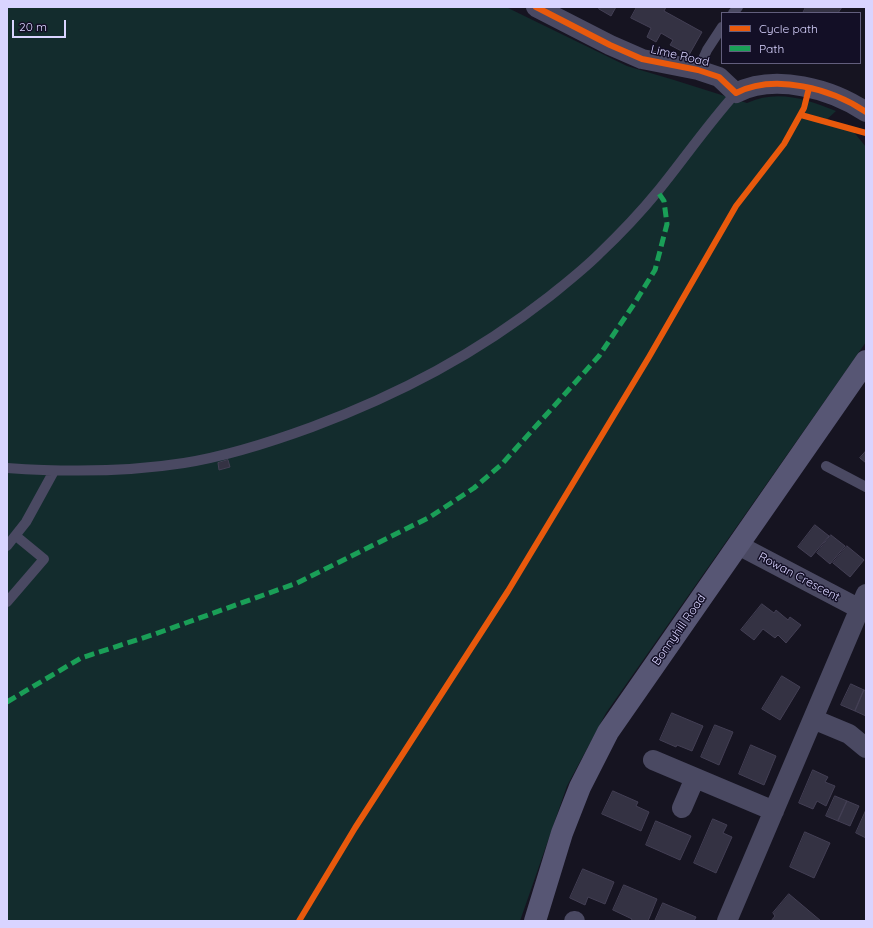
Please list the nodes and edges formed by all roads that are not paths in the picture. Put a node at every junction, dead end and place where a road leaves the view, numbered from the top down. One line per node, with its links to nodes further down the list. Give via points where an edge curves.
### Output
1 (536, 7): 3 (street, Lime Road, via 642,59)
2 (721, 29): 3 (lane)
3 (698, 70): 4 (street, Lime Road, via 719,77)
4 (736, 93): 5 (street, via 758,86 793,85 824,92 852,103); 9 (lane, via 657,193 597,256 522,318 481,346 437,371 390,396 255,447 185,463)
5 (866, 112)
6 (866, 361): 12 (main road, Bonnyhill Road)
7 (826, 466): 10 (lane)
8 (7, 468): 9 (lane)
9 (54, 471): 11 (lane)
10 (866, 488)
11 (16, 536): 13 (lane); 15 (lane, via 44,559)
12 (738, 545): 14 (street, Rowan Crescent); 22 (main road, Bonnyhill Road, via 608,732 580,787 562,833)
13 (7, 546)
14 (863, 601): 16 (street, Rowan Crescent)
15 (7, 602)
16 (813, 719): 17 (street, via 849,734); 21 (street, Rowan Crescent)
17 (866, 748)
18 (653, 760): 19 (street)
19 (695, 778): 20 (street); 21 (street)
20 (682, 808)
21 (774, 811): 23 (street, Rowan Crescent)
22 (535, 921)
23 (727, 921)

